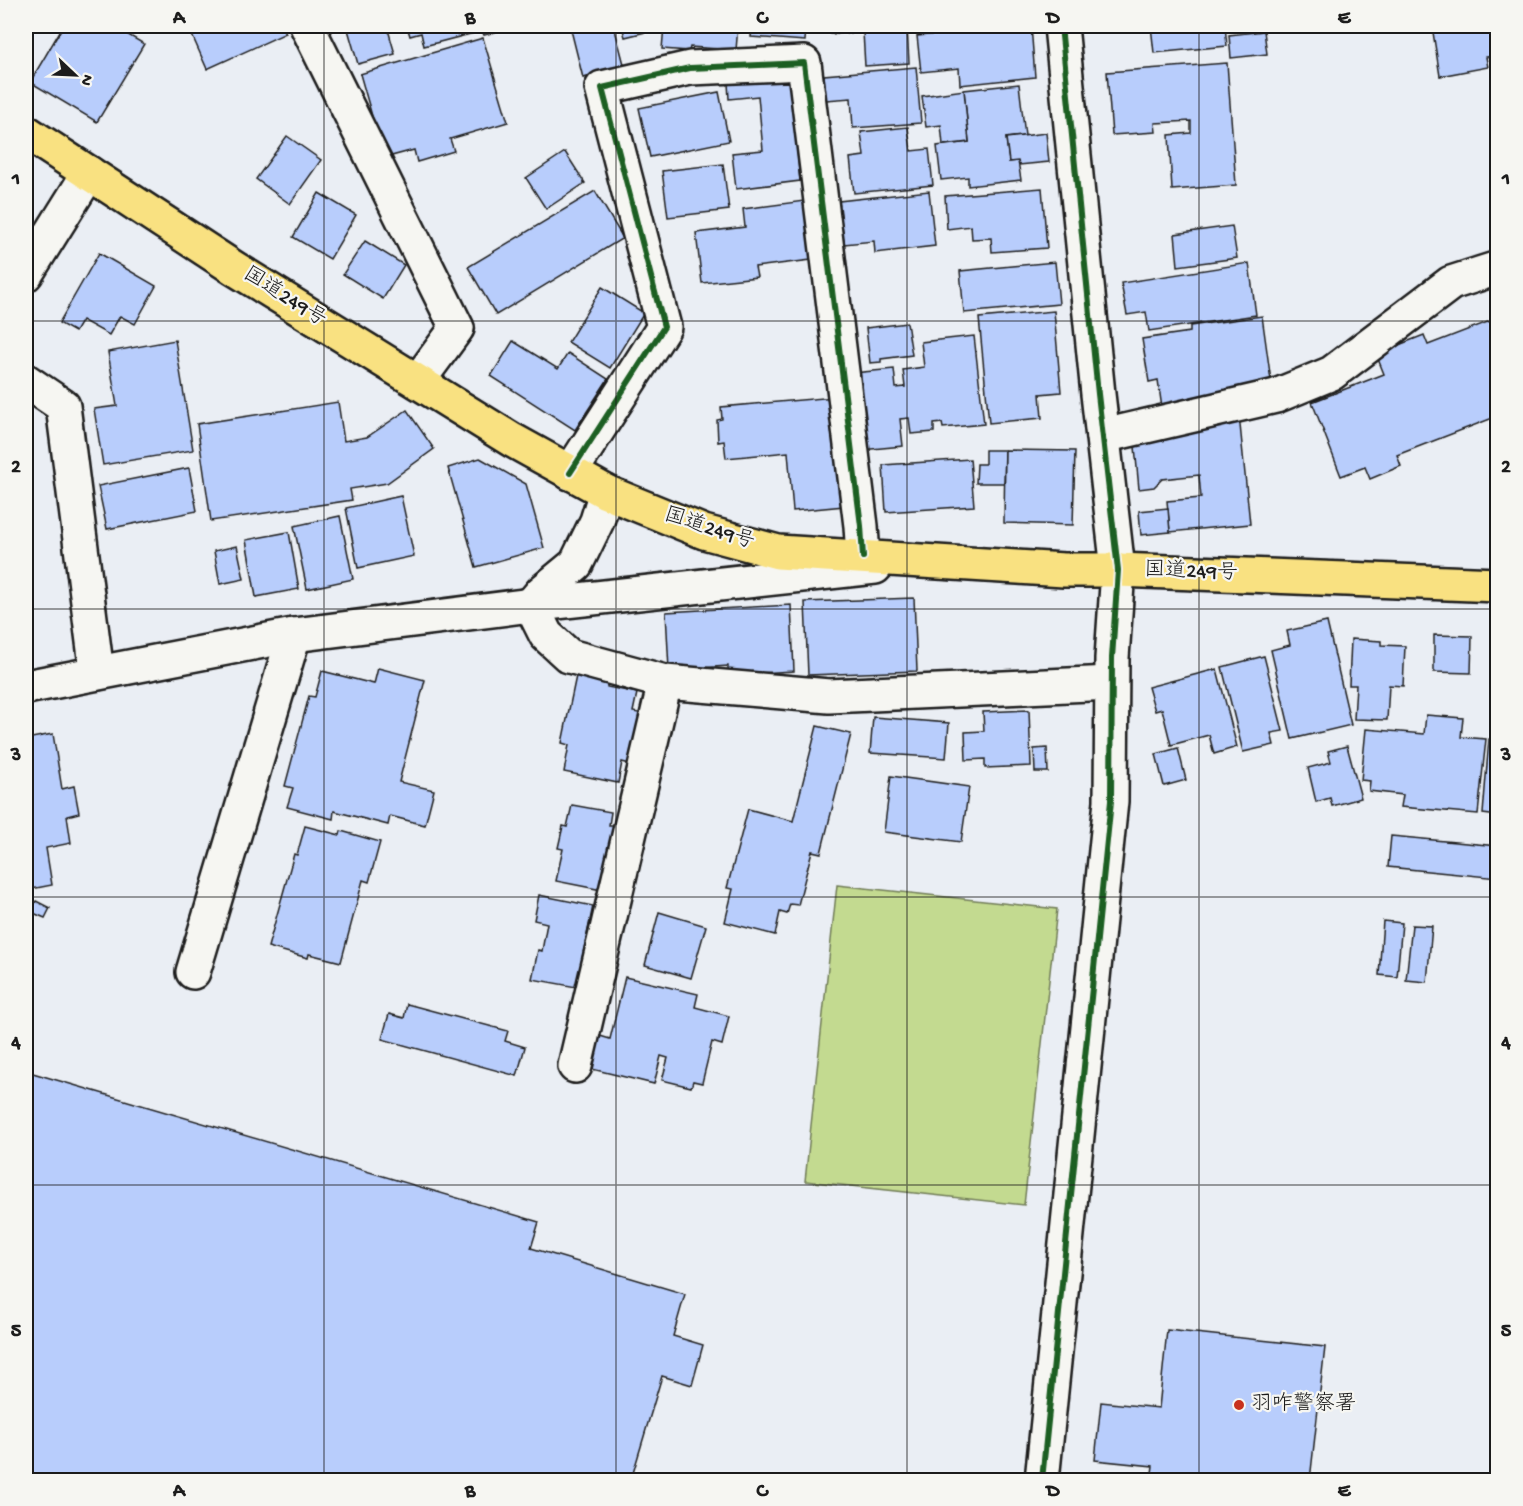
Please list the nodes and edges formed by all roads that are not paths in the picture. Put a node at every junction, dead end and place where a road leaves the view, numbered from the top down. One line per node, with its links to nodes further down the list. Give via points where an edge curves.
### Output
1 (307, 26): 8 (street, via 457,328)
2 (1062, 26): 9 (street)
3 (26, 132): 4 (highway, 国道249号)
4 (89, 173): 6 (street); 8 (highway, 国道249号)
5 (1497, 267): 9 (street, via 1451,283 1332,374 1276,396)
6 (26, 274)
7 (26, 381): 18 (street, via 63,406)
8 (418, 381): 10 (highway, 国道249号)
9 (1103, 436): 14 (street)
10 (570, 473): 11 (highway, 国道249号); 12 (street, via 664,327 602,88 690,68 804,63)
11 (606, 492): 12 (highway, 国道249号, via 704,532 778,552); 16 (street, via 576,564)
12 (863, 557): 13 (highway, 国道249号)
13 (921, 562): 14 (highway, 国道249号); 16 (street)
14 (1118, 570): 15 (highway, 国道249号); 20 (street)
15 (1497, 585)
16 (531, 605): 17 (street); 19 (street, via 546,635 569,656)
17 (294, 635): 18 (street); 22 (street)
18 (97, 673): 21 (street)
19 (664, 682): 20 (street, via 830,696); 23 (street)
20 (1111, 683): 24 (street, via 1111,801)
21 (26, 687)
22 (193, 972)
23 (575, 1066)
24 (1042, 1480)

